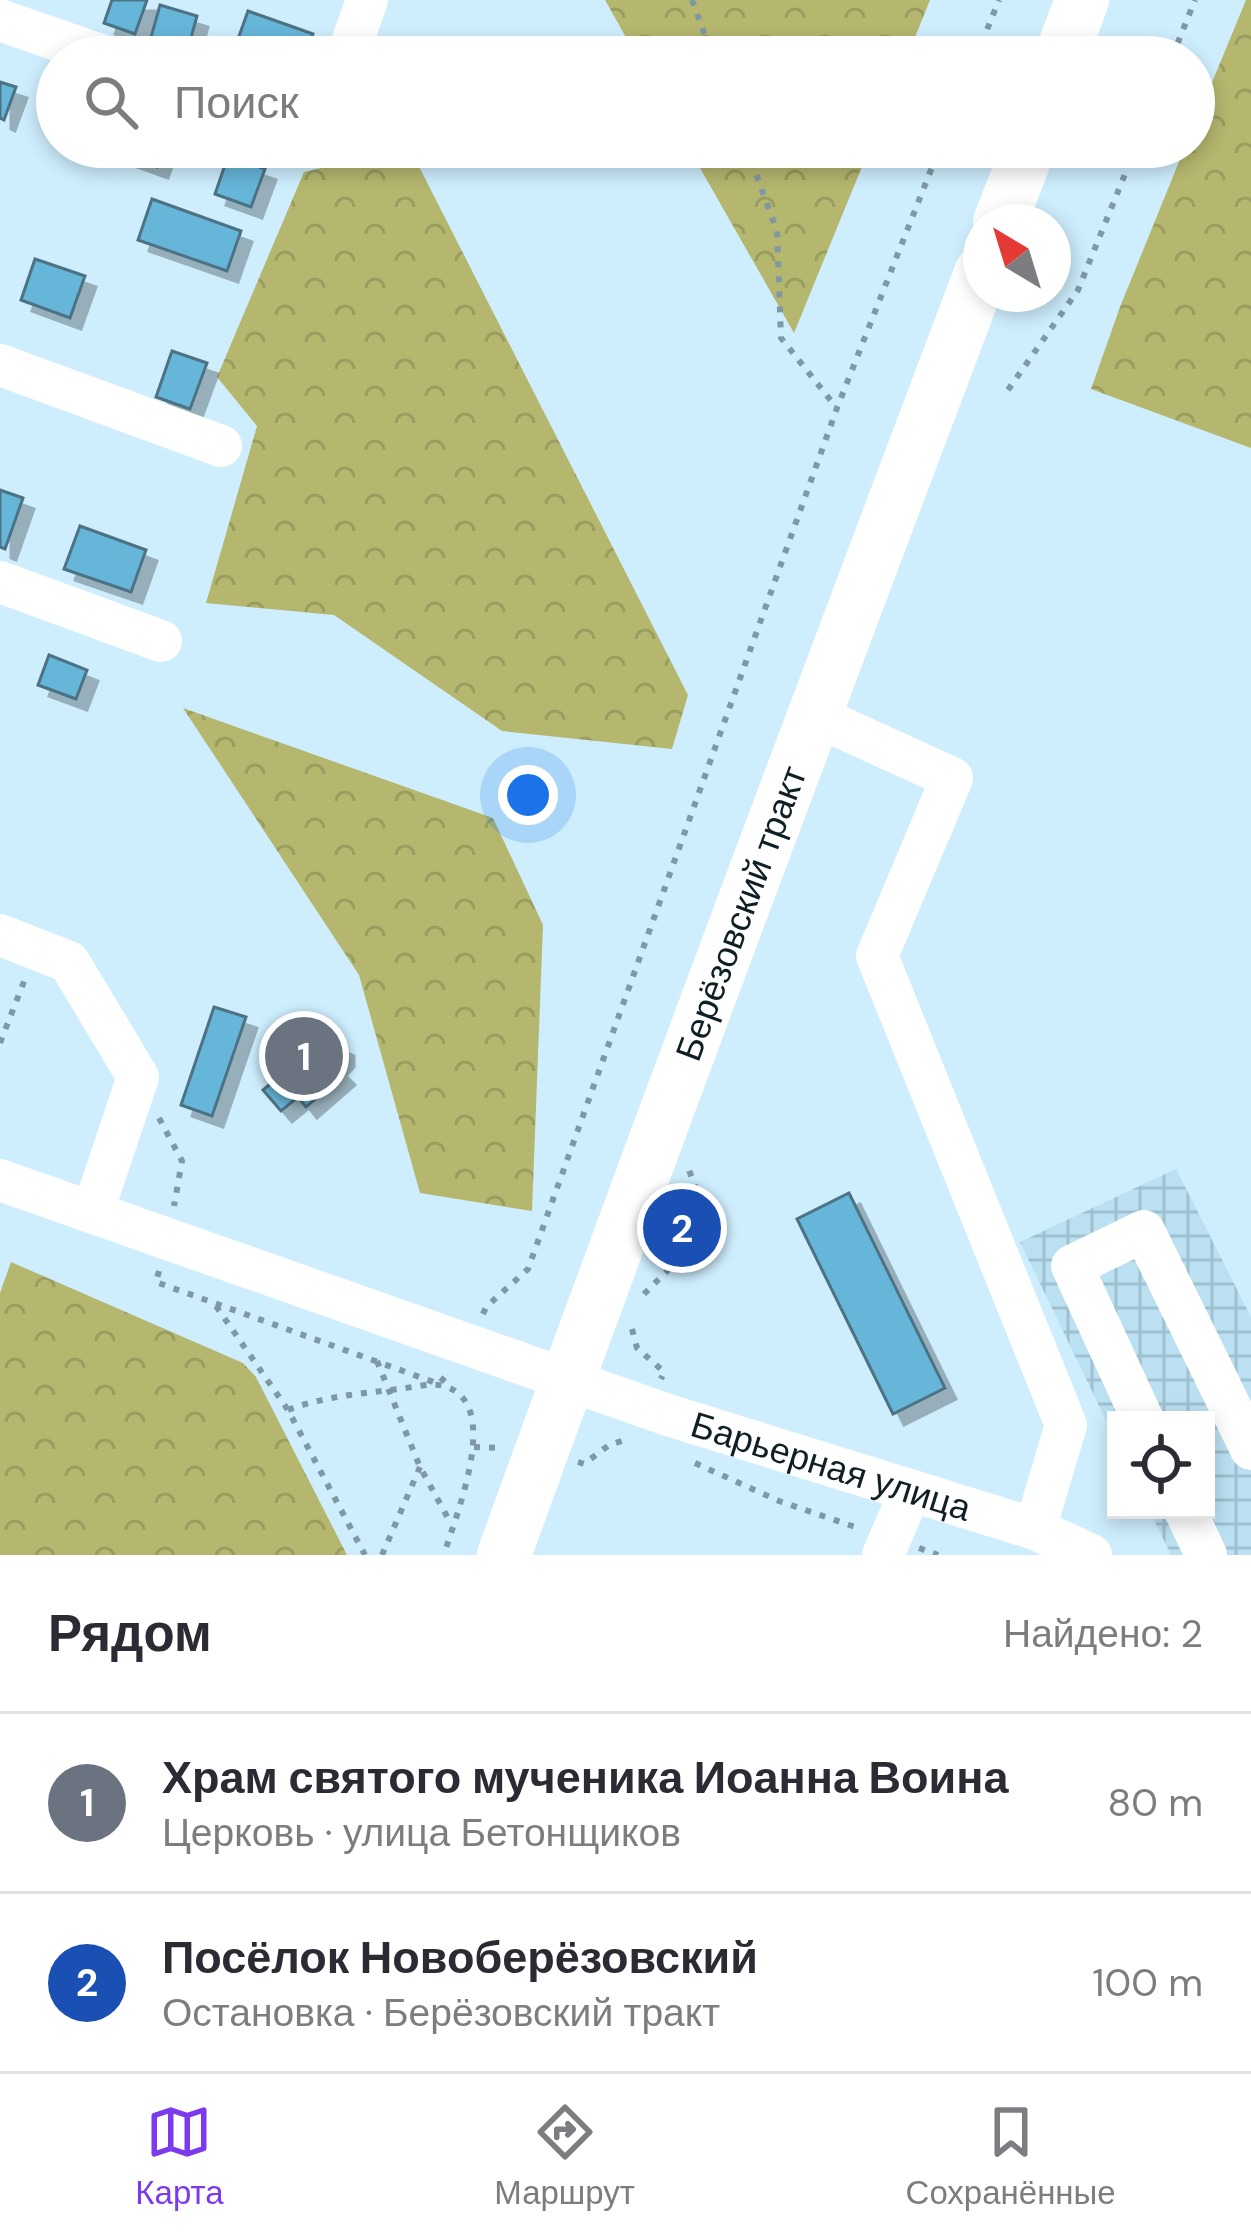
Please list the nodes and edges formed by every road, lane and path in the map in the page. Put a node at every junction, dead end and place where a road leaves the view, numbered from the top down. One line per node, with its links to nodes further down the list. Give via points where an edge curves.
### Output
1 (367, 0): 8 (street)
2 (692, 0): 9 (path)
3 (998, 0): 10 (path)
4 (1082, 0): 11 (main road)
5 (1195, 0): 12 (path)
6 (0, 20): 7 (street)
7 (46, 36)
8 (354, 36)
9 (705, 36)
10 (984, 36)
11 (1069, 36)
12 (1180, 36)
13 (754, 168): 21 (path, via 778,231 782,338)
14 (932, 168): 21 (path)
15 (1021, 168): 17 (main road)
16 (1127, 168): 20 (path, via 1078,290)
17 (1007, 204)
18 (966, 312): 25 (main road, Берёзовский тракт)
19 (0, 365): 22 (street)
20 (1008, 390)
21 (837, 408): 33 (path)
22 (221, 446)
23 (0, 582): 24 (street)
24 (161, 641)
25 (814, 715): 37 (main road, Берёзовский тракт); 47 (street, via 952,778 877,956 1066,1425)
26 (18, 942): 27 (path); 28 (street, via 69,962)
27 (0, 1043)
28 (138, 1077): 31 (street); 32 (path, via 182,1161)
29 (694, 1154): 34 (path, via 688,1172 698,1194 672,1266)
30 (0, 1180): 31 (street, Барьерная улица)
31 (93, 1211): 32 (street, Барьерная улица)
32 (170, 1237): 37 (street, Барьерная улица)
33 (528, 1269)
34 (643, 1295)
35 (216, 1305): 39 (path)
36 (377, 1361): 38 (path)
37 (569, 1379): 44 (street, Барьерная улица); 52 (main road, Берёзовский тракт)
38 (387, 1391): 39 (path); 43 (path); 51 (path, via 440,1384 456,1391 474,1425)
39 (289, 1410): 49 (path)
40 (1140, 1411): 41 (street, via 1072,1266 1144,1231)
41 (1251, 1450)
42 (689, 1461): 48 (path)
43 (420, 1467): 46 (path); 50 (path)
44 (911, 1490): 47 (street, Барьерная улица); 48 (street)
45 (1189, 1519): 55 (street)
46 (449, 1520)
47 (1035, 1529): 54 (street, Барьерная улица)
48 (888, 1547): 53 (path)
49 (365, 1555)
50 (382, 1555)
51 (444, 1555)
52 (504, 1555)
53 (938, 1555)
54 (1091, 1555)
55 (1206, 1555)

